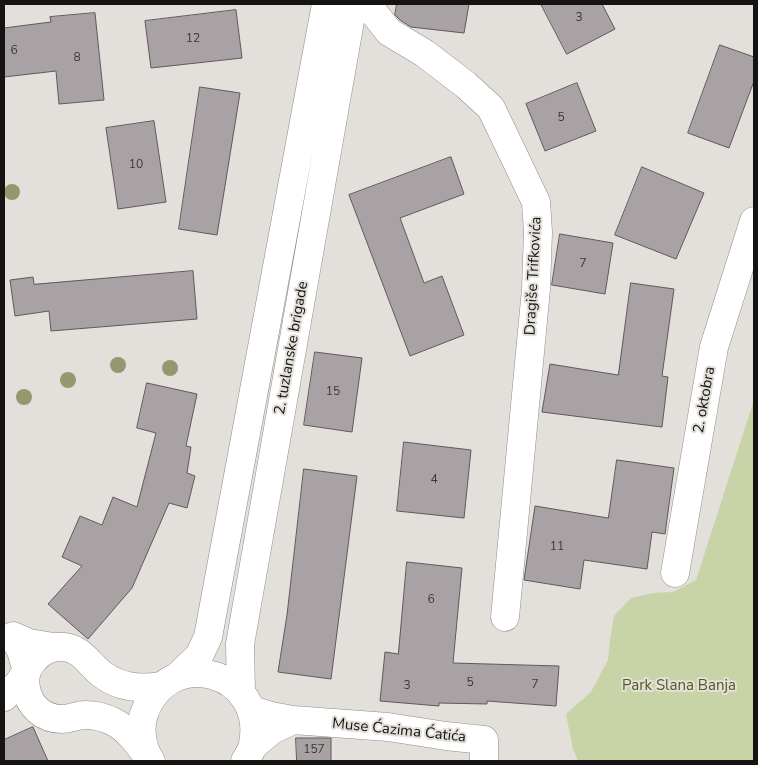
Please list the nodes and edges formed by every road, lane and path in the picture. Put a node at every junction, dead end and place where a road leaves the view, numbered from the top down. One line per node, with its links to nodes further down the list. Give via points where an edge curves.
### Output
1 (326, 4): 11 (street, 2. tuzlanske brigade, via 208,637 198,656)
2 (353, 4): 13 (street, 2. tuzlanske brigade, via 240,644)
3 (367, 4): 7 (street, Dragiše Trifkovića, via 389,32 466,84 490,108 536,202 536,289)
4 (753, 226): 5 (street, 2. oktobra); 6 (street, 2. oktobra, via 714,346)
5 (754, 288)
6 (675, 573)
7 (505, 617)
8 (8, 631): 9 (street, via 29,643); 10 (street, via 21,651)
9 (53, 647): 10 (street, via 42,652); 11 (street, via 76,650 103,675 128,686 141,689)
10 (27, 670): 12 (street); 14 (street, via 25,683)
11 (169, 681): 13 (street, via 195,673 212,674 228,681); 17 (street, 2. tuzlanske brigade, via 148,701 142,719 142,739)
12 (4, 698): 14 (street)
13 (246, 701): 15 (street, via 271,716); 16 (street, 2. tuzlanske brigade, via 255,728)
14 (32, 705): 17 (street, via 41,714 52,718 86,715 114,722 131,734)
15 (293, 720): 16 (street, via 272,730); 18 (street, Muse Ćazima Ćatića, via 388,727 484,740)
16 (249, 753)
17 (150, 759)
18 (484, 761)

